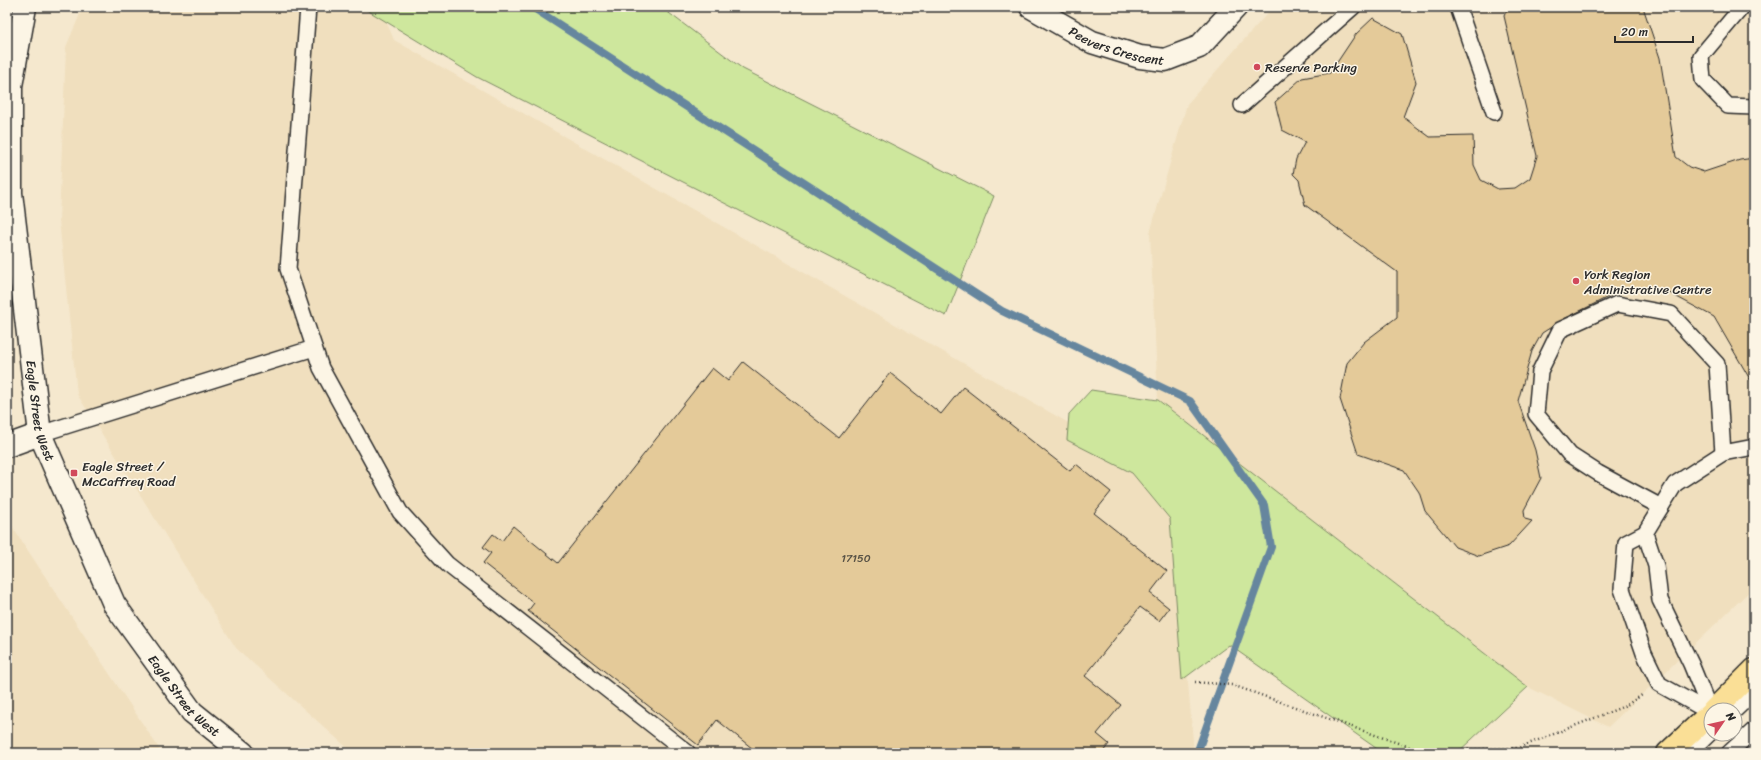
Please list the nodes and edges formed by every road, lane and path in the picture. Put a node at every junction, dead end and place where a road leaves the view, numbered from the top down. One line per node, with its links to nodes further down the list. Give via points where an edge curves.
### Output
1 (25, 7): 12 (main road, Eagle Street West, via 11,86 11,193)
2 (308, 7): 11 (lane, via 288,269)
3 (1031, 7): 4 (main road, Peevers Crescent, via 1092,42 1140,57 1165,60 1199,47)
4 (1236, 7)
5 (1353, 7): 8 (lane)
6 (1458, 7): 10 (lane)
7 (1742, 7): 9 (lane, via 1701,56 1703,80 1728,106)
8 (1242, 106)
9 (1754, 107)
10 (1494, 112)
11 (314, 348): 12 (lane); 30 (lane, via 321,368 400,512 442,558)
12 (40, 434): 13 (main road); 29 (main road, Eagle Street West, via 114,604 192,712)
13 (7, 446)
14 (1754, 446): 15 (lane)
15 (1723, 453): 16 (lane, via 1675,484); 16 (lane, via 1717,364 1671,314 1617,304 1560,330 1540,371 1536,414 1570,455)
16 (1661, 507): 17 (lane)
17 (1645, 533): 20 (lane, via 1626,543 1622,589 1644,653); 22 (lane, via 1656,566 1660,600)
18 (1754, 670): 23 (main road)
19 (1195, 682): 20 (path, via 1232,685 1421,751 1518,748 1625,706)
20 (1659, 684): 25 (lane)
21 (1754, 692): 24 (lane)
22 (1707, 702)
23 (1722, 702)
24 (1743, 702)
25 (1703, 709)
26 (1703, 720): 31 (main road)
27 (1754, 730): 33 (lane)
28 (1703, 740): 32 (lane)
29 (243, 753)
30 (688, 753)
31 (1668, 753)
32 (1689, 753)
33 (1729, 753)

